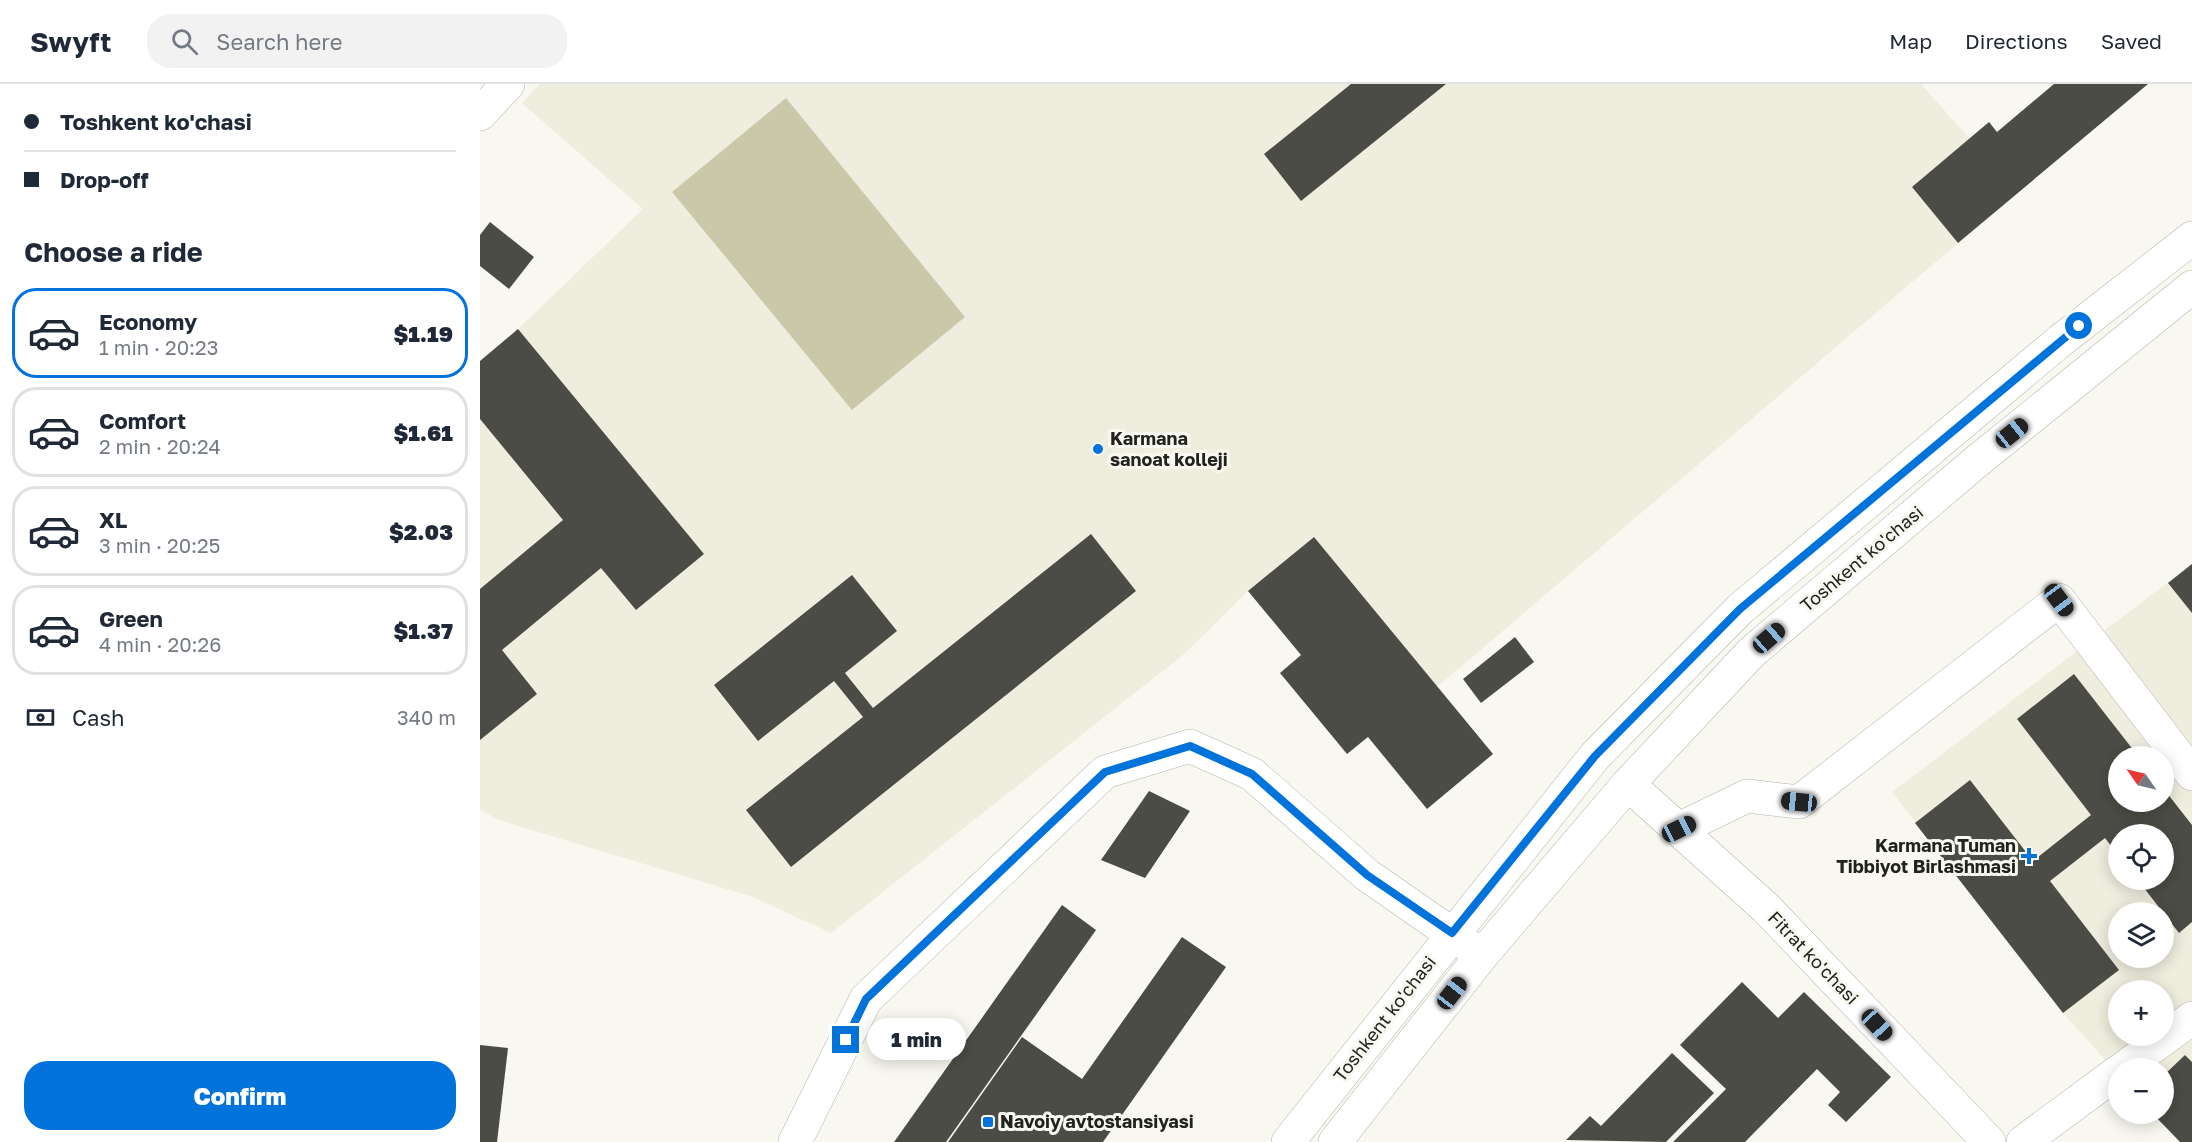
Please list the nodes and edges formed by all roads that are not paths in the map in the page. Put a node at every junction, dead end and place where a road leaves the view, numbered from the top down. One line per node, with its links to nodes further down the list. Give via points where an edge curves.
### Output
1 (508, 84): 2 (main road)
2 (480, 114)
3 (2192, 238): 8 (main road, Toshkent ko'chasi, via 2060,341 1740,609 1595,756)
4 (2192, 287): 6 (main road, Toshkent ko'chasi, via 1976,462 1752,652)
5 (2188, 760): 7 (main road, via 2059,600 1799,802 1747,796)
6 (1628, 784): 7 (main road, Fitrat ko'chasi); 9 (main road, Toshkent ko'chasi)
7 (1679, 829): 16 (main road, Fitrat ko'chasi, via 1766,908)
8 (1452, 933): 9 (main road); 13 (main road, via 1367,875 1252,774 1190,746 1105,772 866,999); 14 (main road, Toshkent ko'chasi)
9 (1482, 956): 15 (main road, Toshkent ko'chasi)
10 (2192, 1018): 11 (main road)
11 (2138, 1058)
12 (2108, 1079): 17 (main road)
13 (795, 1142)
14 (1288, 1142)
15 (1335, 1142)
16 (1989, 1142)
17 (2023, 1142)

